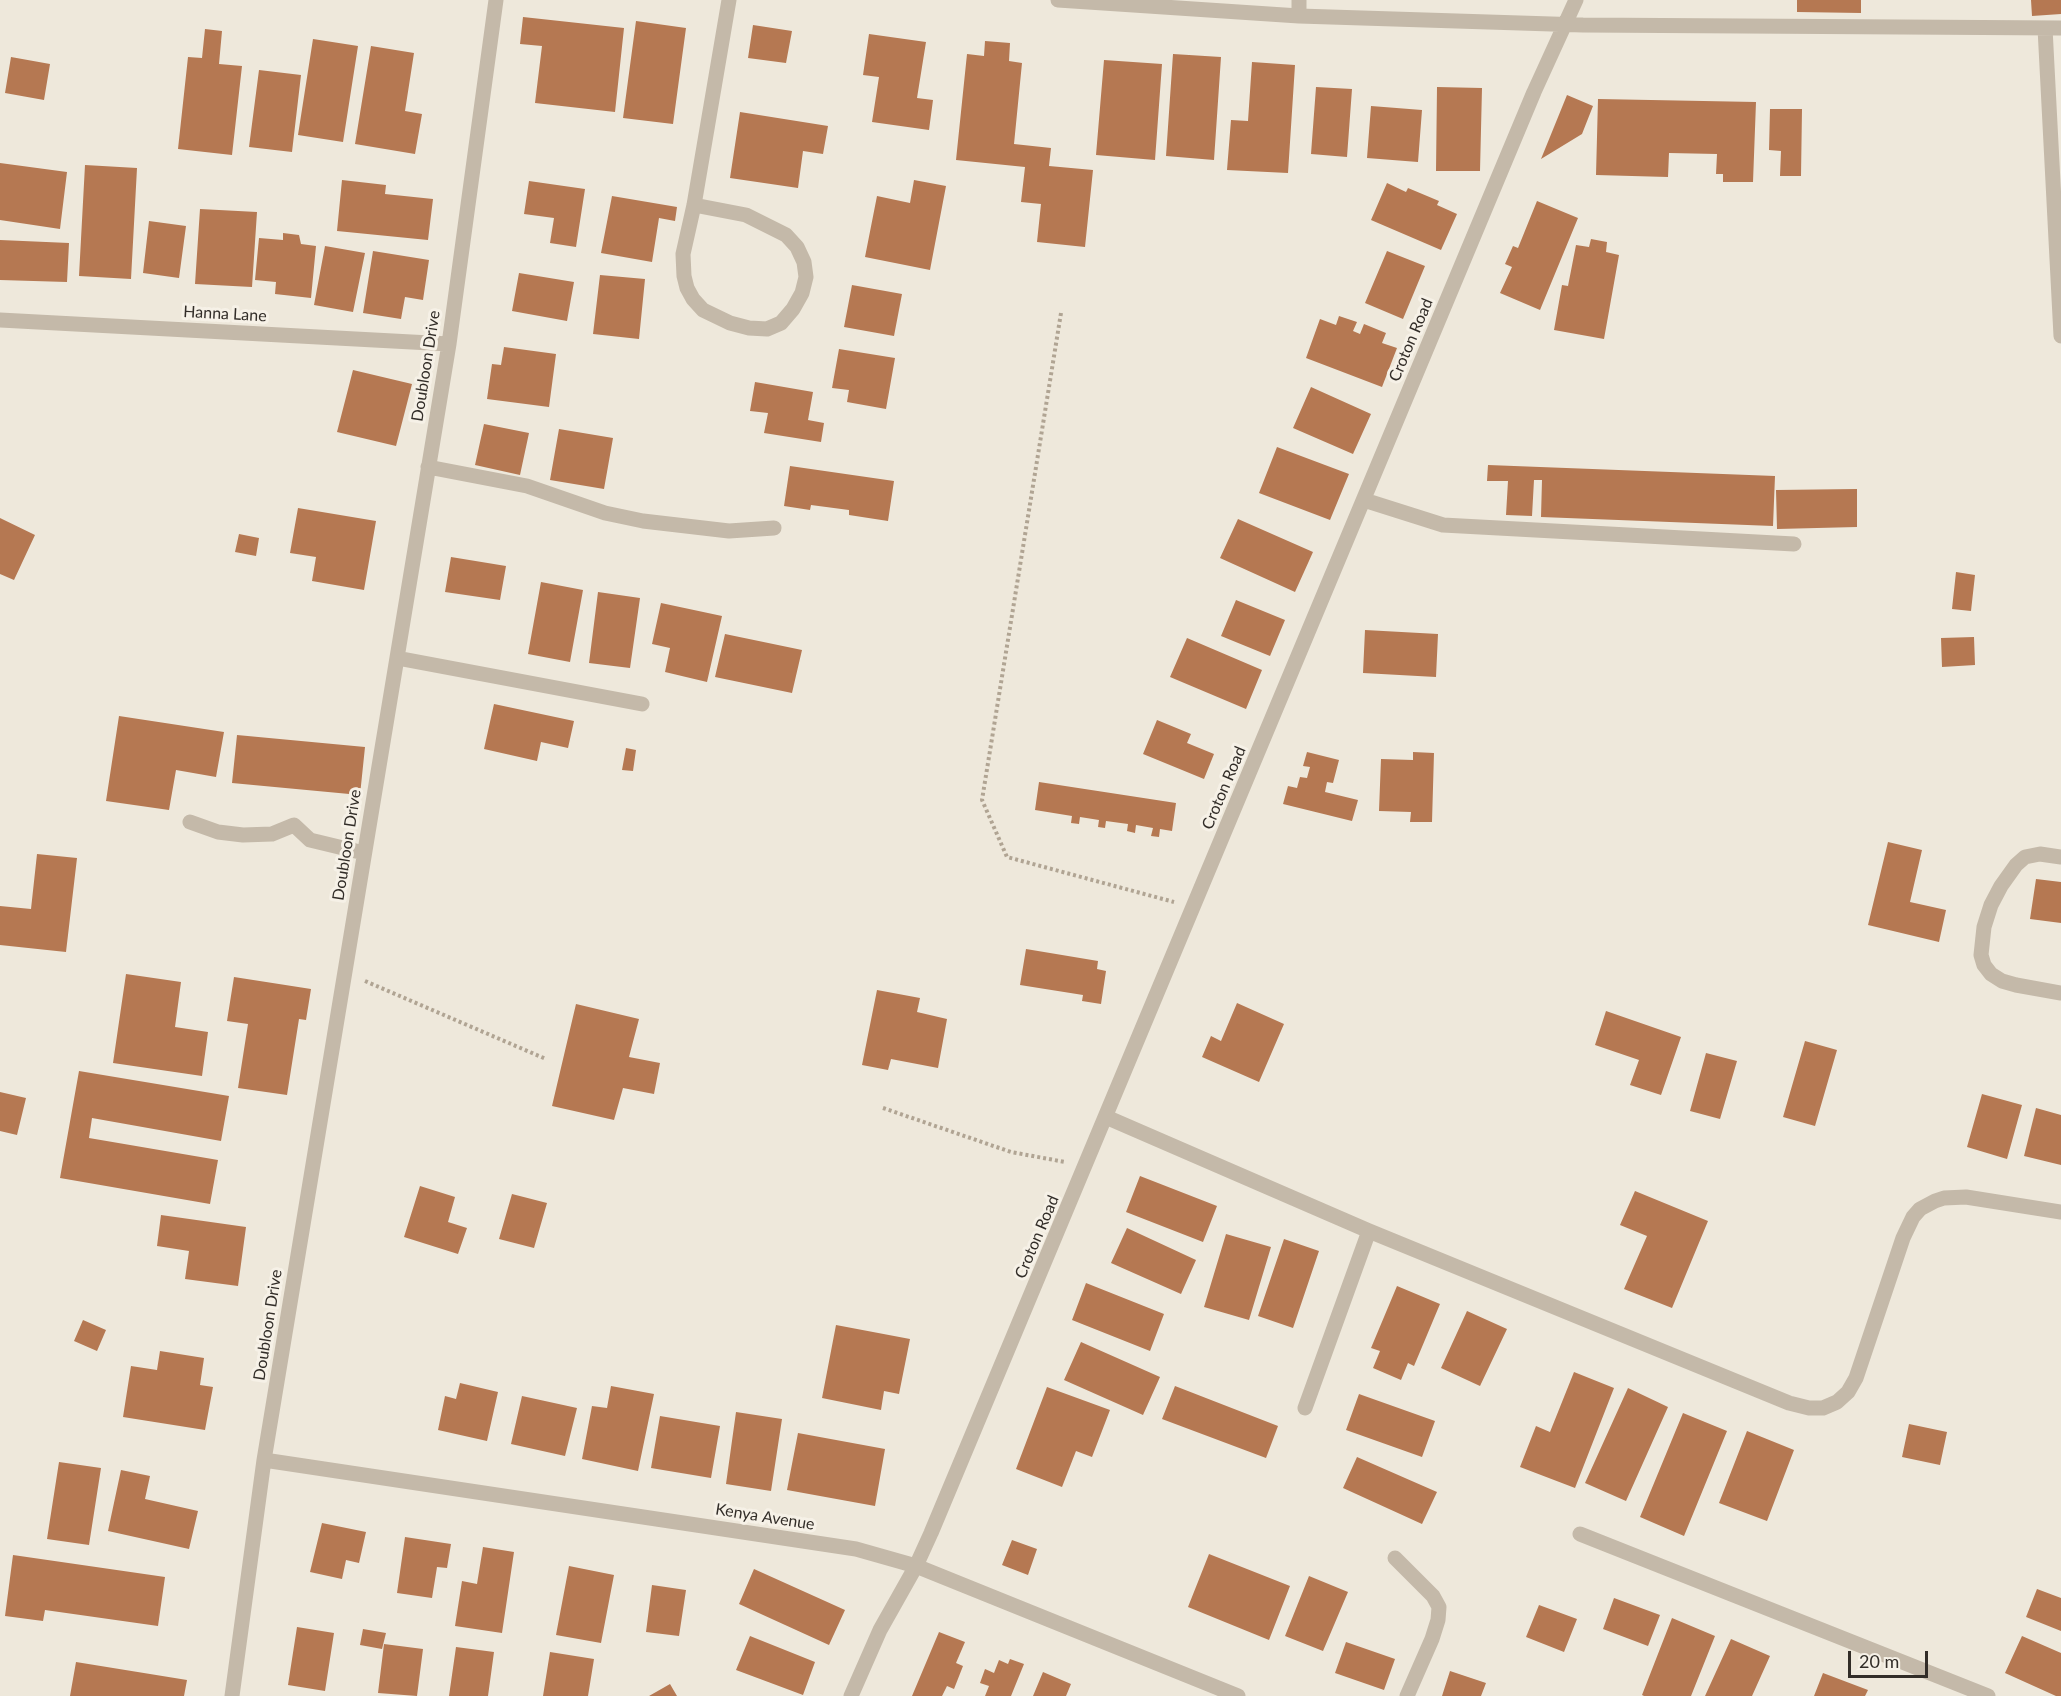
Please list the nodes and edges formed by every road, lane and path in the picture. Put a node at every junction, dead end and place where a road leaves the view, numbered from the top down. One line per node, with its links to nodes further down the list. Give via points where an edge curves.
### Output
1 (496, 0): 14 (street, Doubloon Drive)
2 (729, 0): 10 (street)
3 (1058, 0): 6 (street)
4 (1299, 0): 6 (street)
5 (1576, 0): 7 (street, Croton Road)
6 (1299, 16): 7 (street)
7 (1565, 25): 8 (street); 16 (street, Croton Road)
8 (2044, 28): 9 (street); 13 (street)
9 (2061, 28)
10 (694, 205): 10 (street, via 746,215 786,235 797,247 806,277 802,293 781,323 767,329 730,323 703,310 693,299 682,264)
11 (1061, 313): 24 (path, via 982,800 1007,857)
12 (0, 320): 14 (street, Hanna Lane)
13 (2061, 336)
14 (448, 344): 15 (street, Doubloon Drive)
15 (428, 468): 17 (street, via 527,486 605,513 643,521 729,531); 19 (street, Doubloon Drive)
16 (1364, 500): 18 (street, via 1443,525); 24 (street, Croton Road)
17 (774, 528)
18 (1794, 544)
19 (397, 658): 20 (street); 22 (street, Doubloon Drive)
20 (642, 704)
21 (190, 822): 22 (street, via 218,832 243,835 272,834 294,825 310,840)
22 (364, 853): 25 (street, Doubloon Drive)
23 (2061, 857): 26 (street, via 2040,854 2025,857 2016,865 1991,905 1981,955 1984,966 2002,981)
24 (1194, 907): 29 (street, Croton Road)
25 (345, 972): 27 (path); 34 (street, Doubloon Drive)
26 (2061, 993)
27 (546, 1059)
28 (883, 1108): 30 (path, via 1011,1152)
29 (1106, 1117): 30 (street, Croton Road); 32 (street)
30 (1086, 1166): 37 (street, Croton Road)
31 (2061, 1212): 32 (street, via 1966,1197 1944,1198 1920,1209 1903,1238 1856,1378 1843,1399 1815,1408 1790,1402)
32 (1369, 1231): 33 (street)
33 (1305, 1408)
34 (264, 1460): 37 (street, Kenya Avenue, via 856,1549); 38 (street, Doubloon Drive)
35 (1580, 1534): 42 (street)
36 (1395, 1558): 41 (street, via 1439,1607 1432,1639)
37 (916, 1566): 39 (street, Croton Road, via 880,1630); 40 (street, Kenya Avenue)
38 (232, 1696)
39 (851, 1696)
40 (1238, 1696)
41 (1407, 1696)
42 (1988, 1696)

